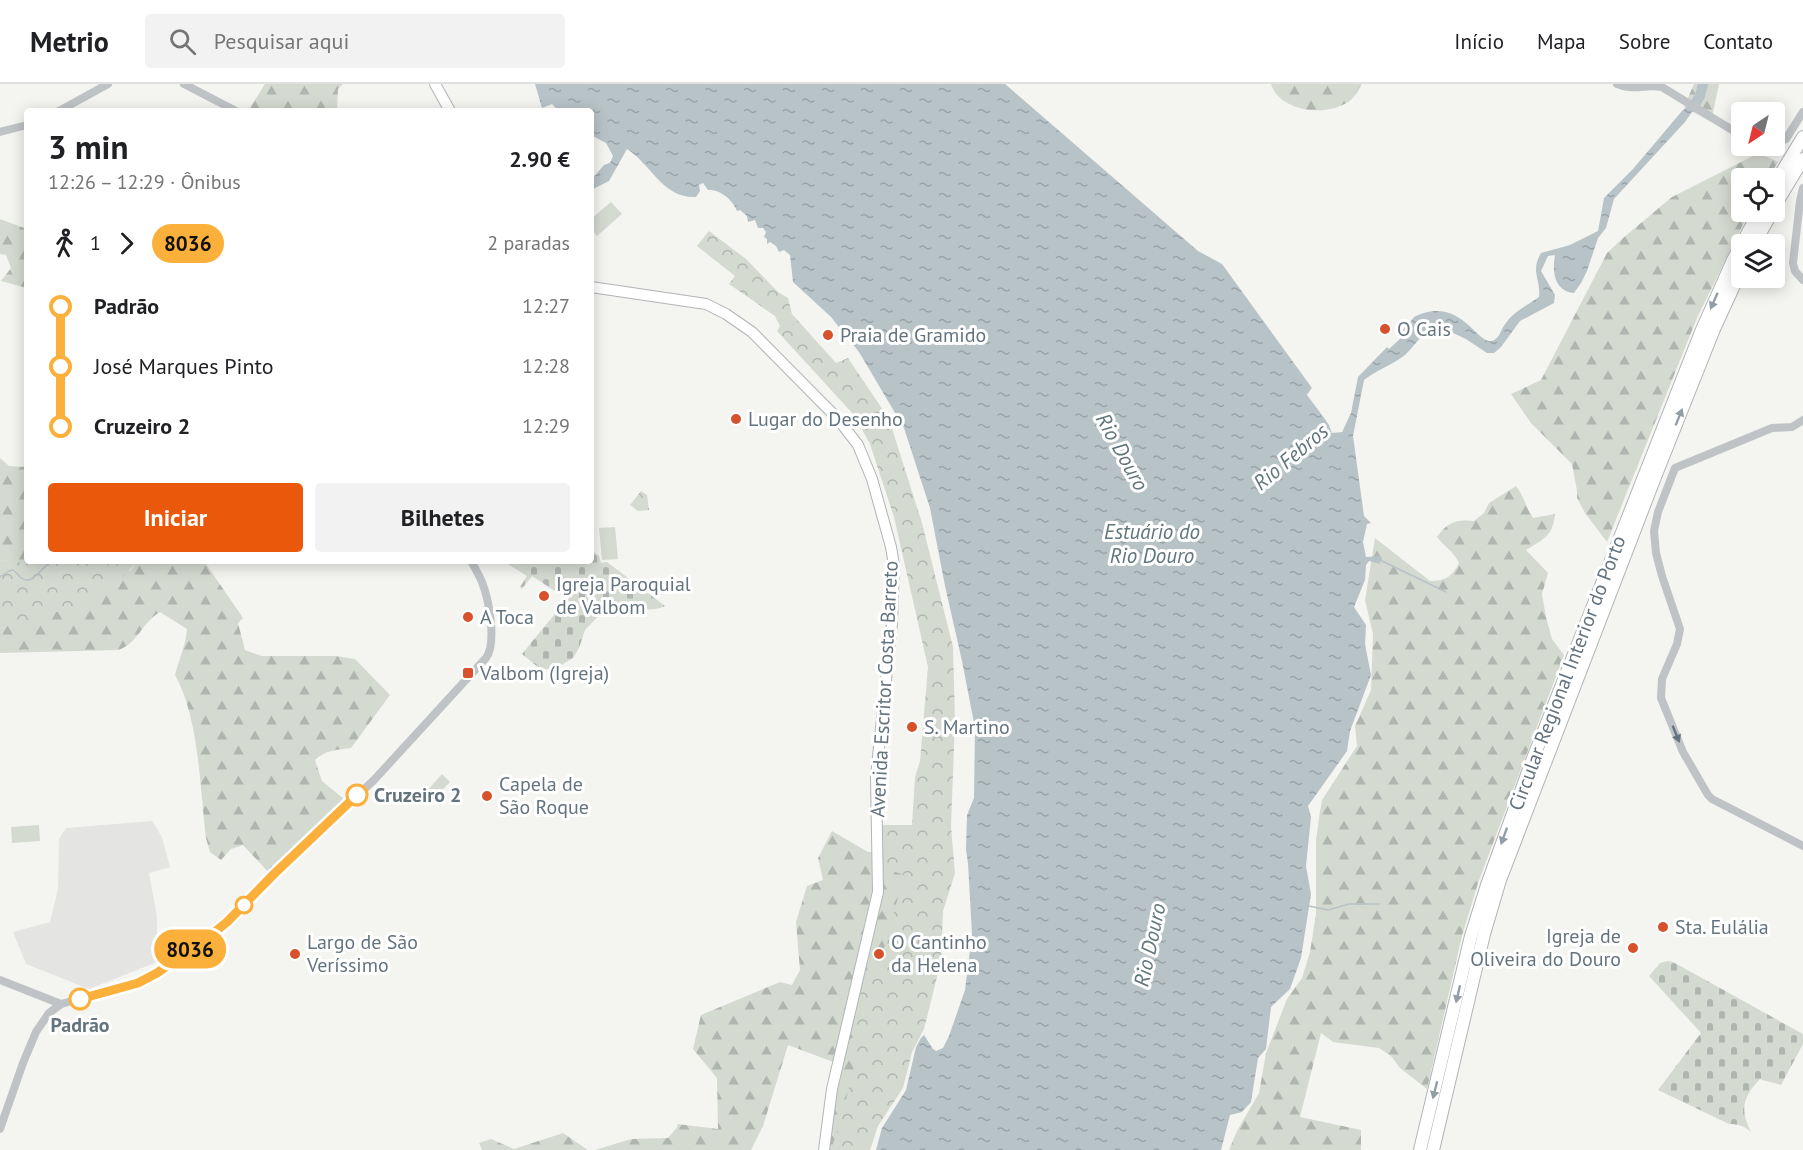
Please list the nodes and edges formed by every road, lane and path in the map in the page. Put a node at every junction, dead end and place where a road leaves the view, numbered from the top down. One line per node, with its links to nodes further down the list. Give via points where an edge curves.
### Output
1 (108, 84): 6 (street)
2 (184, 84): 7 (street)
3 (435, 84): 8 (main road)
4 (1617, 84): 5 (street, via 1633,88)
5 (1657, 85): 11 (street)
6 (64, 108)
7 (230, 108)
8 (448, 108)
9 (1803, 112): 14 (street)
10 (24, 126): 12 (street)
11 (1731, 129)
12 (0, 132)
13 (1803, 137): 15 (highway)
14 (1785, 139)
15 (1799, 158): 16 (highway); 17 (highway)
16 (1785, 173)
17 (1785, 185)
18 (1803, 188): 20 (street, via 1793,263)
19 (1754, 222): 25 (highway, Circular Regional Interior do Porto, one-way to 25, via 1701,332)
20 (1803, 280)
21 (594, 287): 31 (main road, Avenida Escritor Costa Barreto, via 706,304 752,332 838,419 858,445 891,547 893,596 876,776 878,892 832,1089)
22 (1733, 288): 25 (highway, Circular Regional Interior do Porto, one-way to 22)
23 (1803, 420): 26 (street, one-way to 26, via 1792,427 1772,428 1675,468 1654,531 1658,563 1680,629 1660,692 1683,752 1708,795)
24 (473, 564): 28 (street, via 487,598 492,644 486,658 374,780 227,922 157,973 138,983)
25 (1584, 646): 29 (highway, Circular Regional Interior do Porto, via 1487,885)
26 (1803, 846)
27 (0, 980): 28 (street)
28 (61, 1004): 30 (street, via 36,1032)
29 (1454, 1034): 32 (highway, Circular Regional Interior do Porto, one-way to 32); 33 (highway, Circular Regional Interior do Porto)
30 (0, 1129)
31 (824, 1150)
32 (1420, 1150)
33 (1433, 1150)

